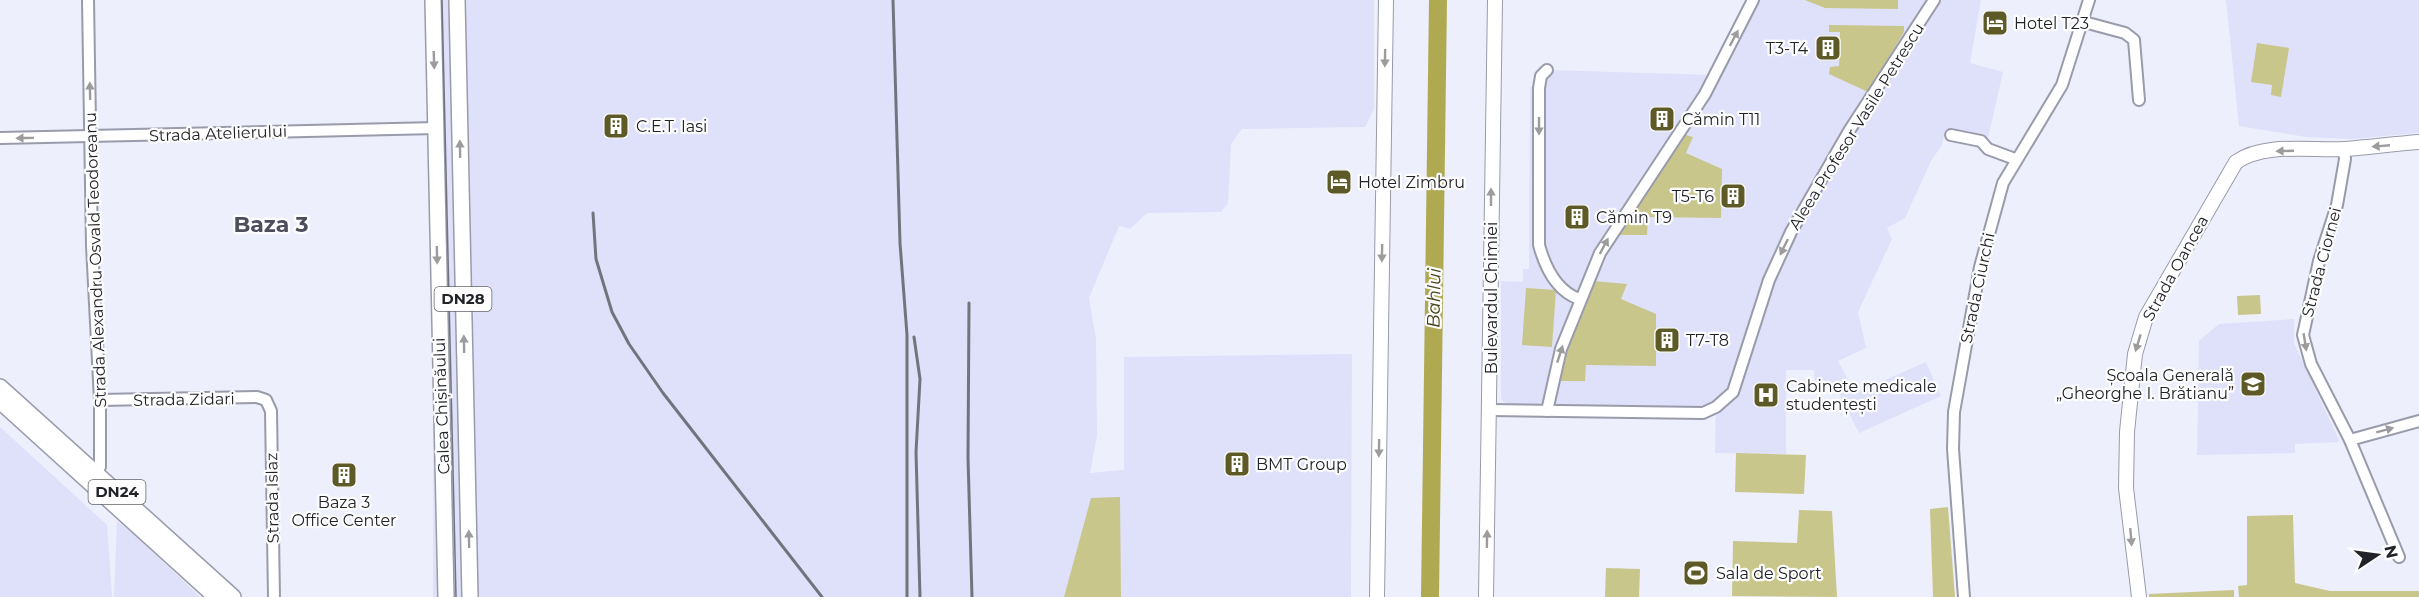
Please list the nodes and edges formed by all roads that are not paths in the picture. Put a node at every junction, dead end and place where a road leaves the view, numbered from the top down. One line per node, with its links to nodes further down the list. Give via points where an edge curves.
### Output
1 (88, 0): 14 (street, Strada Alexandru Osvald Teodoreanu, one-way to 1)
2 (433, 0): 12 (main road, Calea Chișinăului / DN28, one-way to 12)
3 (456, 0): 34 (main road, Calea Chișinăului / DN28, one-way to 3)
4 (1386, 0): 35 (main road, one-way to 35)
5 (1495, 0): 24 (main road, Bulevardul Chimiei, one-way to 5)
6 (1753, 0): 19 (street, one-way to 6, via 1611,233 1705,94)
7 (1934, 0): 25 (street, Aleea Profesor Vasile Petrescu, one-way to 25, via 1791,232 1769,280 1743,367 1725,401 1703,413)
8 (2089, 0): 9 (street, Strada Ciurchi)
9 (2084, 22): 11 (street, via 2125,33 2134,40); 18 (street, Strada Ciurchi, via 2062,85)
10 (1547, 70): 19 (street, one-way to 19, via 1541,76 1539,88 1539,245 1543,260 1563,291)
11 (2139, 100)
12 (436, 128): 14 (street, Strada Atelierului); 33 (main road, Calea Chișinăului / DN28, one-way to 33)
13 (1951, 135): 18 (street, via 1981,141 1988,149)
14 (91, 137): 15 (street, Strada Atelierului, one-way to 15); 21 (street, Strada Alexandru Osvald Teodoreanu)
15 (0, 138)
16 (2419, 142): 17 (main road, one-way to 17)
17 (2344, 149): 27 (street, Strada Ciornei, one-way to 27, via 2337,205 2319,261 2303,334 2310,364); 38 (main road, Strada Oancea, one-way to 38, via 2264,152 2236,162 2146,317 2135,354 2127,432 2126,488)
18 (2015, 159): 37 (street, Strada Ciurchi, via 2002,183 1983,257 1954,412)
19 (1579, 299): 25 (street, one-way to 19, via 1552,378)
20 (0, 387): 28 (main road, DN24)
21 (100, 400): 22 (street, Strada Zidari); 28 (street, Strada Alexandru Osvald Teodoreanu, via 100,467)
22 (266, 400): 32 (street, Strada Islaz, via 271,411)
23 (0, 401): 28 (main road, DN24)
24 (1491, 410): 25 (street, Aleea Profesor Vasile Petrescu); 36 (main road, Bulevardul Chimiei, one-way to 24)
25 (1546, 411)
26 (2419, 421): 27 (street, one-way to 26)
27 (2350, 440): 29 (street, Strada Ciornei)
28 (91, 476): 30 (main road, DN24); 31 (main road, DN24)
29 (2399, 557)
30 (216, 597)
31 (233, 597)
32 (274, 597)
33 (446, 597)
34 (470, 597)
35 (1377, 597)
36 (1486, 597)
37 (1964, 597)
38 (2139, 597)

